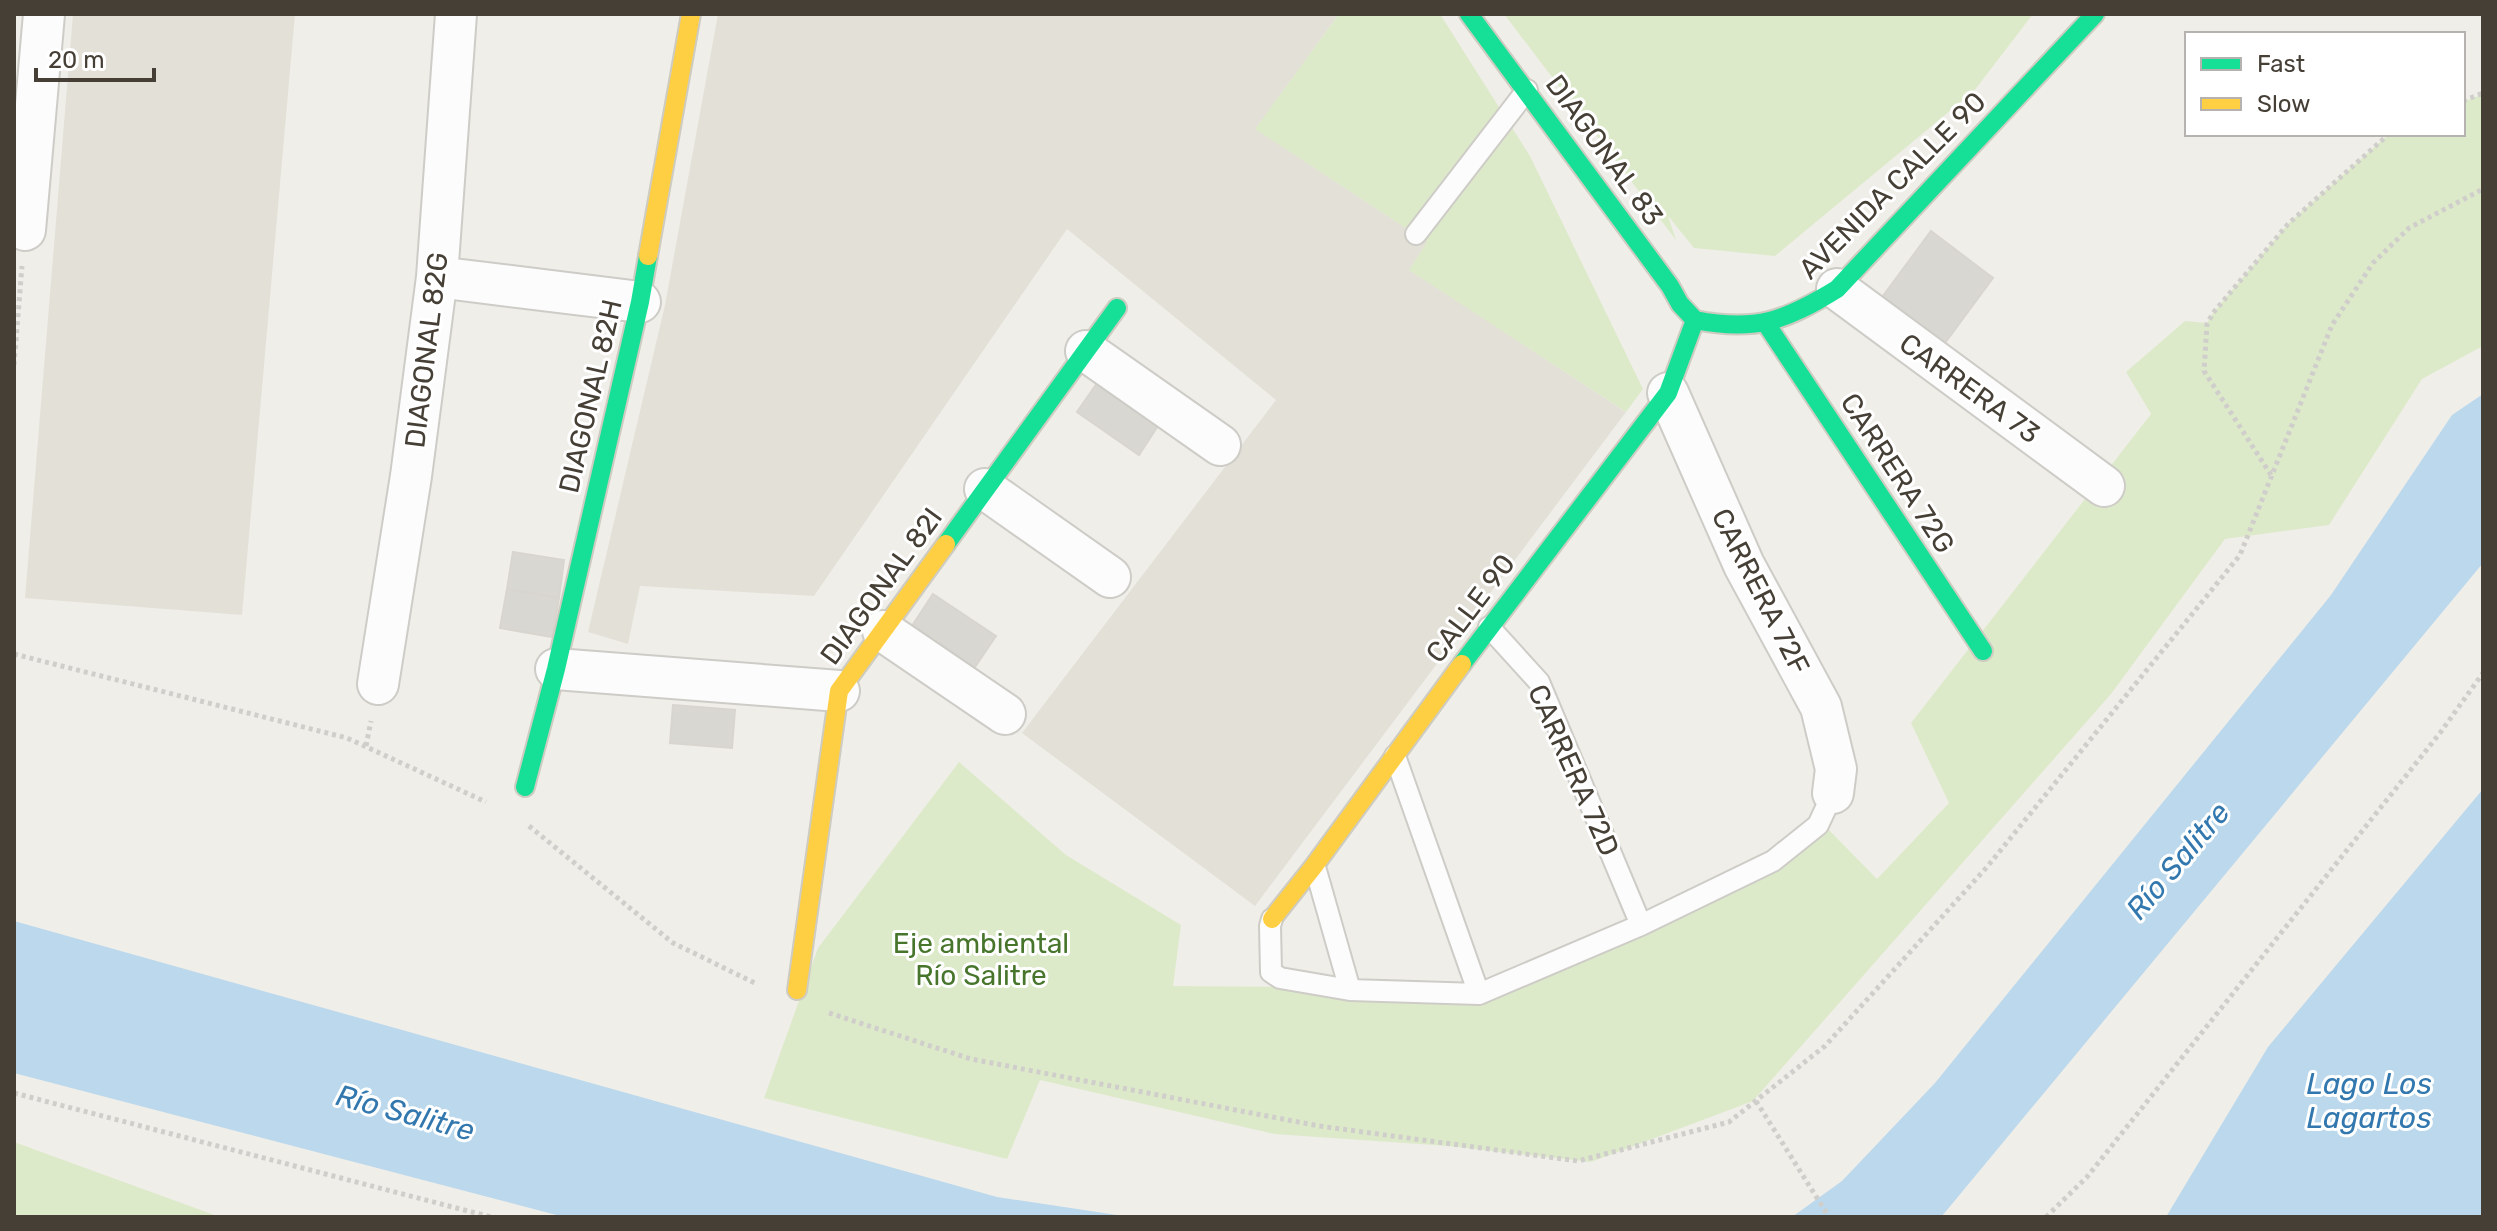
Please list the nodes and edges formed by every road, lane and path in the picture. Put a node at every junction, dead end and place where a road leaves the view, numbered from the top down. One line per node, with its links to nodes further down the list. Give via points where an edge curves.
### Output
1 (44, 14): 8 (street)
2 (456, 14): 10 (street, DIAGONAL 82G)
3 (691, 14): 12 (street, DIAGONAL 82H)
4 (1469, 14): 6 (street, DIAGONAL 83)
5 (2095, 14): 11 (street, AVENIDA CALLE 90)
6 (1527, 90): 9 (lane); 14 (street, DIAGONAL 83)
7 (2387, 136): 20 (path, via 2288,224 2207,324 2204,371)
8 (25, 230): 17 (path)
9 (1416, 234)
10 (437, 277): 12 (street); 29 (street, DIAGONAL 82G)
11 (1837, 289): 15 (street, AVENIDA CALLE 90, via 1796,315); 21 (street, CARRERA 73)
12 (640, 302): 27 (street, DIAGONAL 82H)
13 (1117, 308): 16 (street, DIAGONAL 82I)
14 (1695, 320): 15 (street, AVENIDA CALLE 90, via 1726,327); 18 (street, CALLE 90)
15 (1767, 325): 26 (street, CARRERA 72G)
16 (1086, 351): 19 (street); 22 (street, DIAGONAL 82I)
17 (14, 365)
18 (1668, 393): 24 (street, CALLE 90); 34 (street, CARRERA 72F, via 1744,565 1821,707 1836,769)
19 (1220, 445)
20 (2271, 476)
21 (2104, 486)
22 (985, 489): 23 (street); 25 (street, DIAGONAL 82I)
23 (1110, 577)
24 (1489, 627): 32 (street, CALLE 90); 37 (lane, CARRERA 72D, via 1539,682)
25 (883, 631): 30 (street, DIAGONAL 82I); 31 (street)
26 (1983, 651)
27 (556, 669): 30 (street); 33 (street, DIAGONAL 82H)
28 (2483, 673): 45 (path, via 2097,1165)
29 (378, 684)
30 (839, 691): 38 (street, DIAGONAL 82I)
31 (1005, 714)
32 (1395, 756): 35 (street, CALLE 90); 40 (lane)
33 (525, 787)
34 (1833, 793): 37 (lane, via 1818,825 1773,861)
35 (1314, 866): 36 (street, CALLE 90); 39 (lane)
36 (1272, 919): 39 (lane, via 1274,976)
37 (1641, 925): 40 (lane)
38 (797, 990)
39 (1350, 990): 40 (lane)
40 (1479, 994)
41 (14, 1093): 43 (path)
42 (1756, 1101): 44 (path)
43 (491, 1217)
44 (1829, 1217)
45 (2046, 1217)

